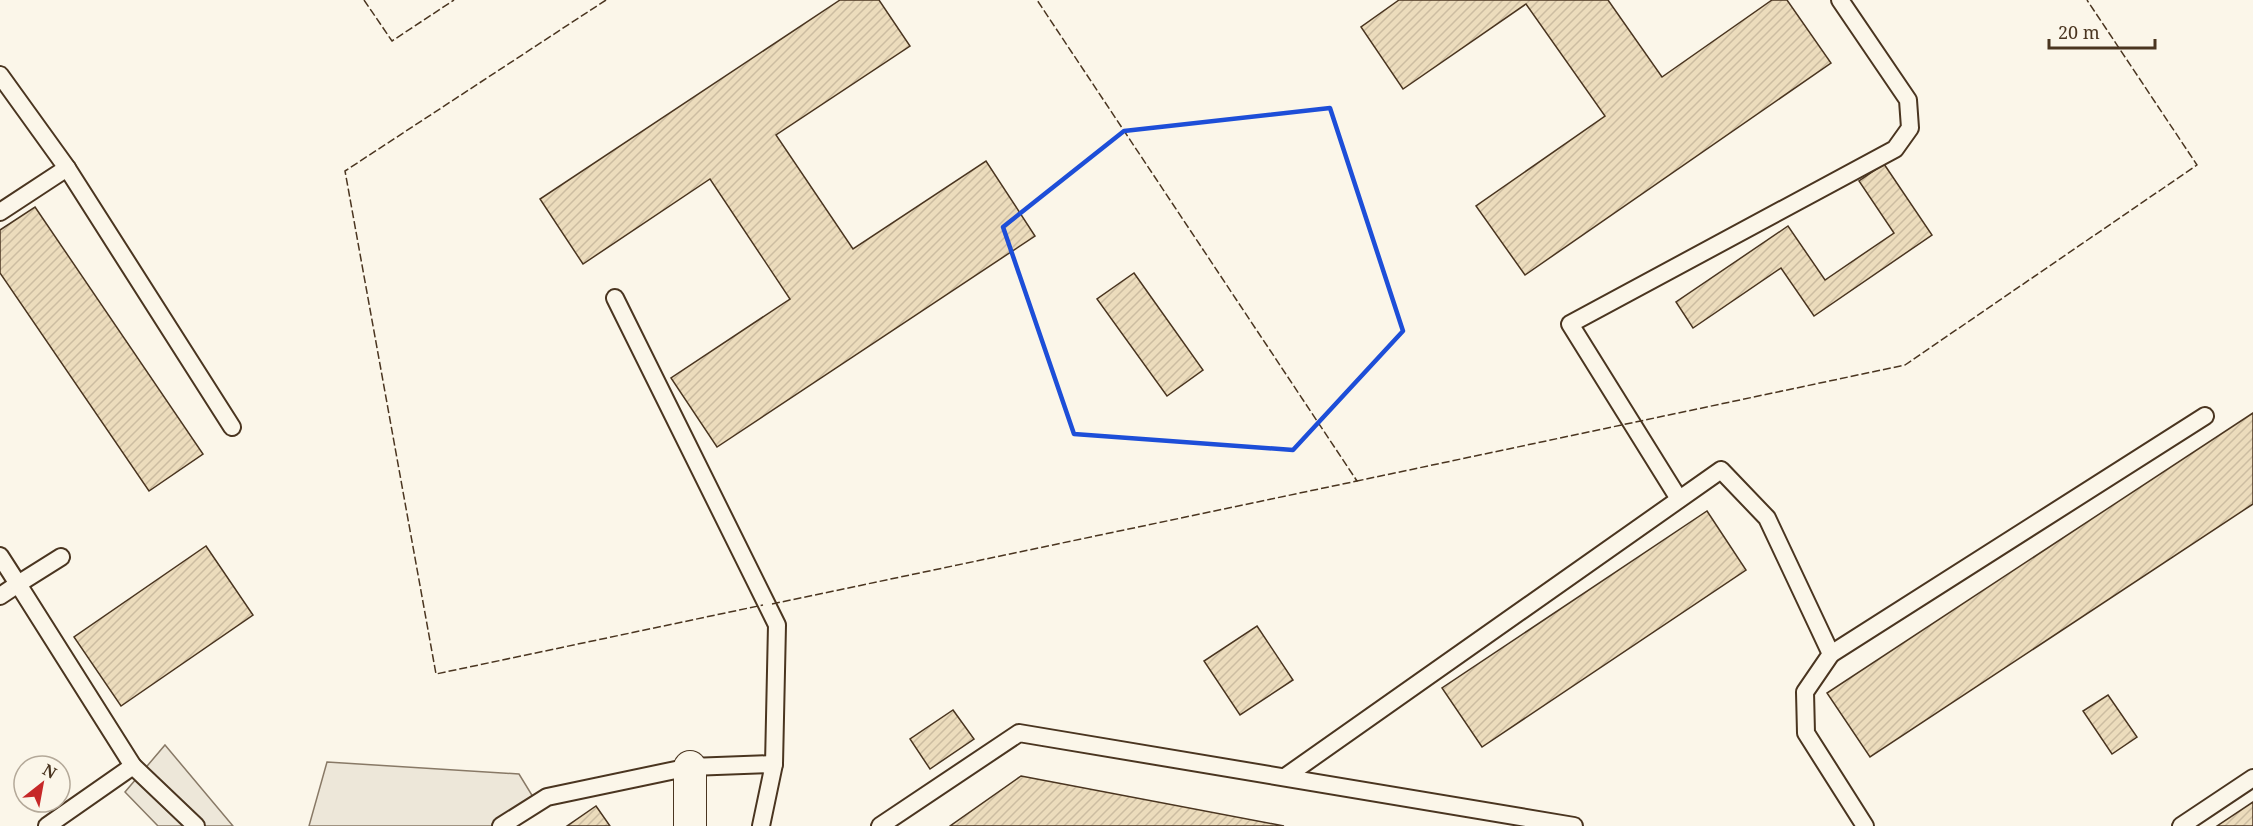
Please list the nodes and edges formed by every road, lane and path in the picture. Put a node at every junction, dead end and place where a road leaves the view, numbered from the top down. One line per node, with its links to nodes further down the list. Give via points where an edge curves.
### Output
1 (1840, 0): 8 (lane, via 1908,100 1910,128 1896,149 1570,324)
2 (0, 75): 3 (lane)
3 (67, 168): 4 (lane); 7 (lane)
4 (0, 212)
5 (615, 298): 14 (lane, via 777,625)
6 (2205, 416): 13 (lane)
7 (232, 427)
8 (1679, 499): 13 (lane, via 1721,470 1767,519); 17 (lane)
9 (0, 556): 11 (lane)
10 (61, 557): 11 (lane)
11 (18, 584): 12 (lane); 15 (lane)
12 (0, 596)
13 (1831, 654): 26 (lane, via 1805,692 1806,733)
14 (774, 764): 16 (lane); 23 (lane)
15 (133, 766): 19 (lane); 20 (lane)
16 (690, 768): 21 (lane, via 547,797); 22 (street)
17 (1285, 777): 24 (lane, via 1019,733); 25 (lane)
18 (2253, 778): 27 (lane)
19 (47, 826)
20 (196, 826)
21 (501, 826)
22 (690, 826)
23 (761, 826)
24 (880, 826)
25 (1574, 826)
26 (1865, 826)
27 (2181, 826)

